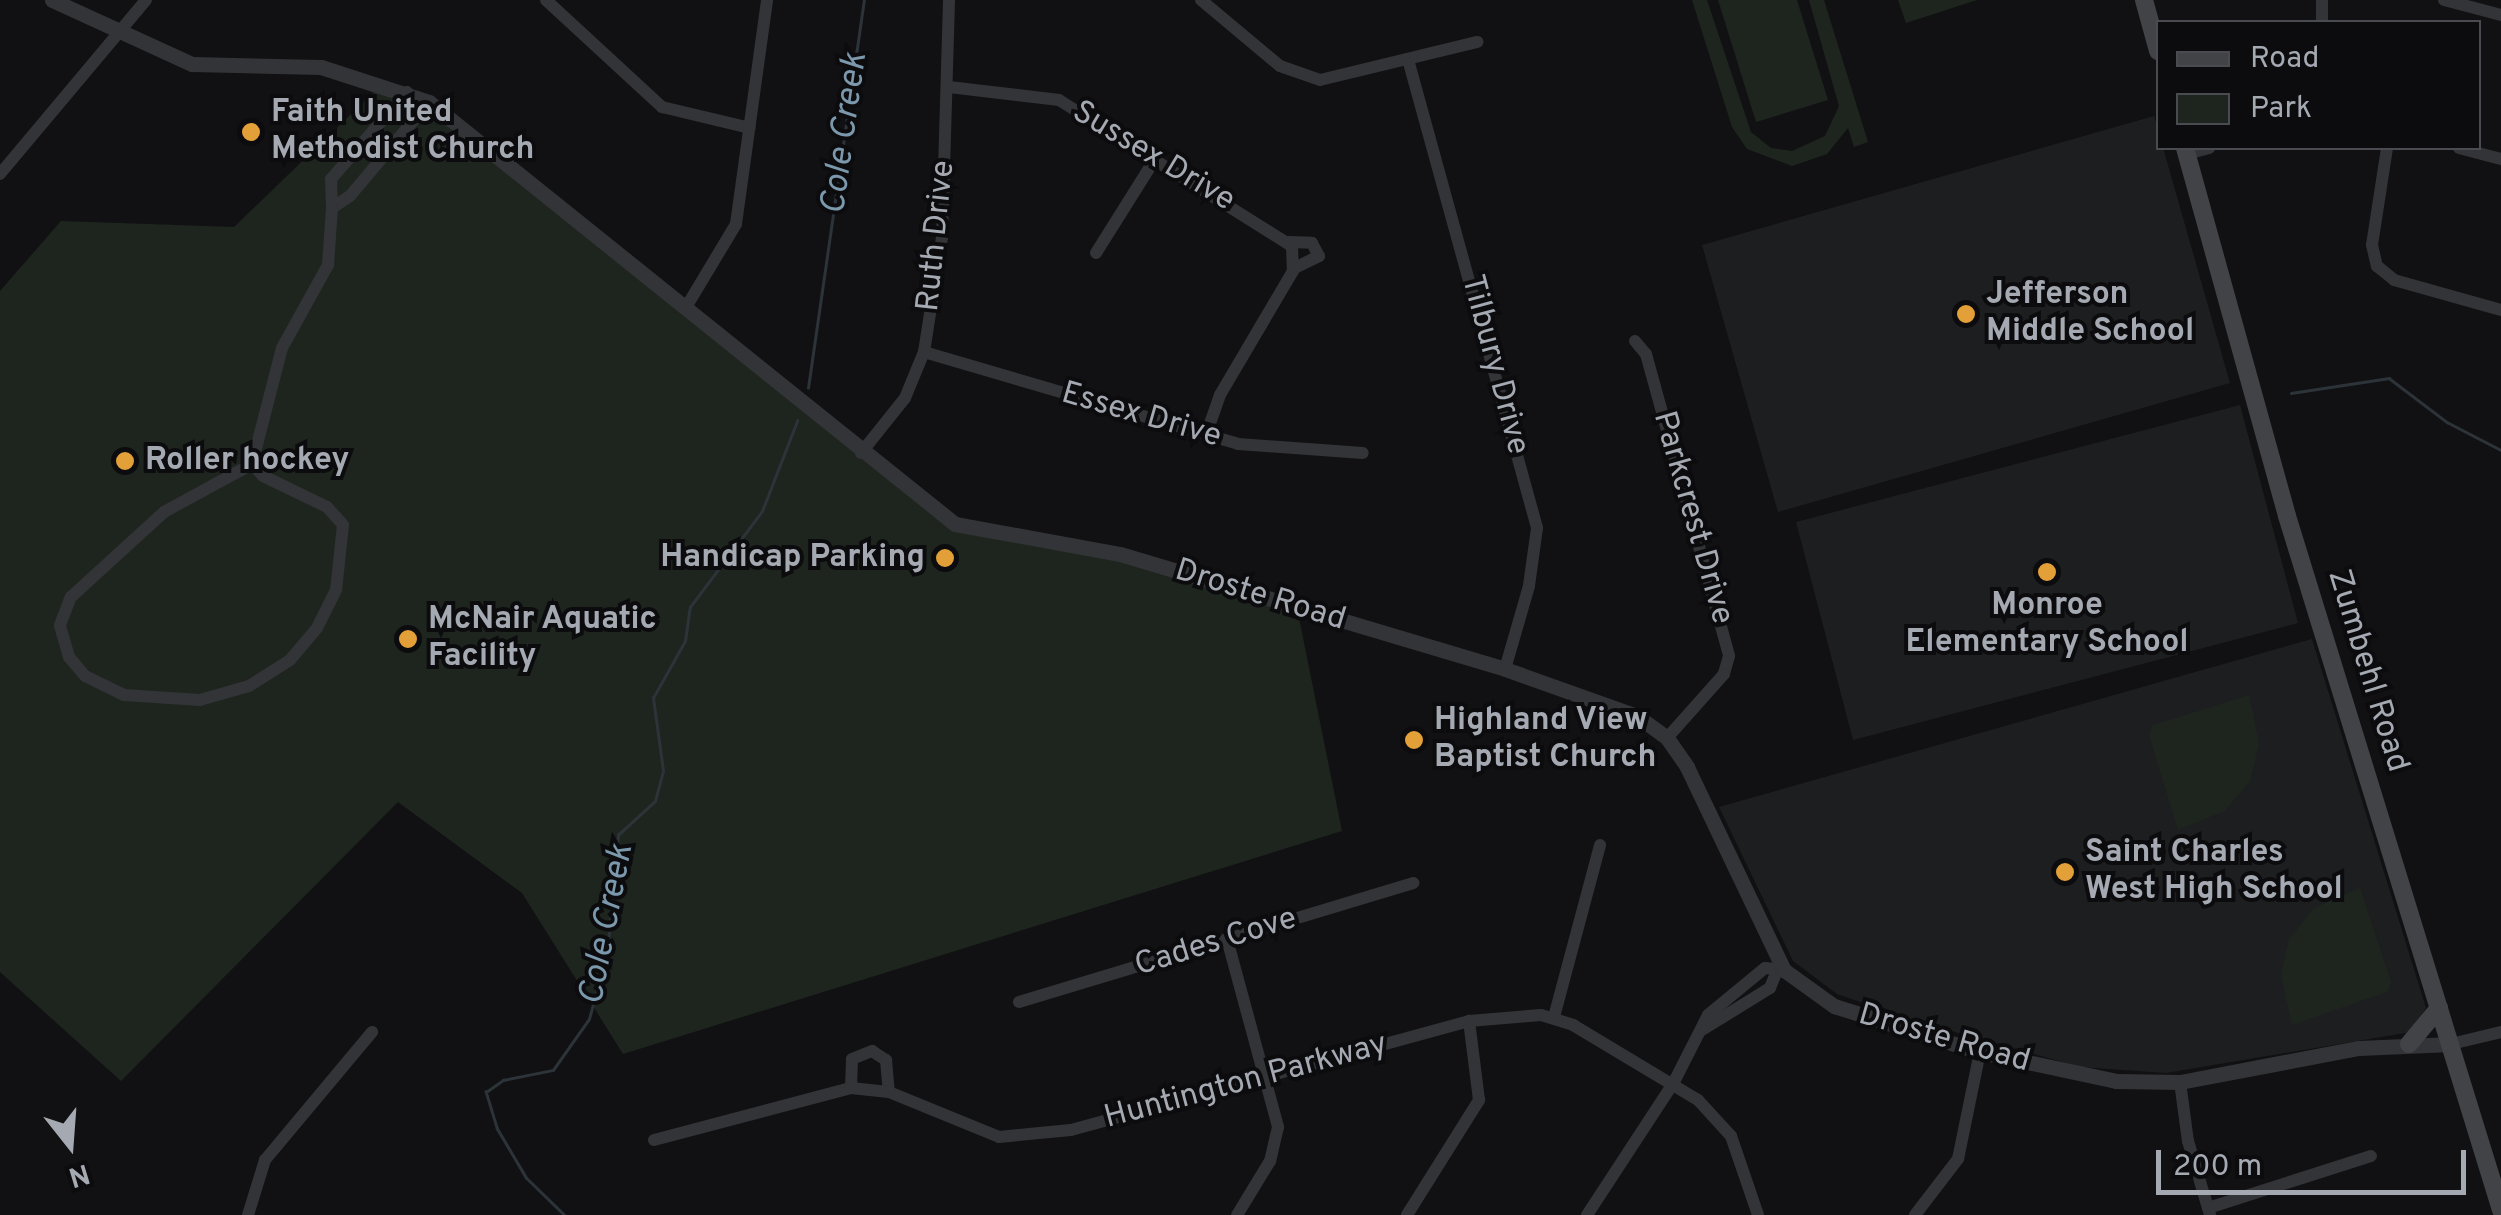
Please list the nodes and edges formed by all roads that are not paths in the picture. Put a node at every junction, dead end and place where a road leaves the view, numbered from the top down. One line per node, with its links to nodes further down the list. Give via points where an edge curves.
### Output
1 (52, 0): 10 (street, Droste Road)
2 (146, 0): 10 (street)
3 (546, 0): 17 (street, via 662,107)
4 (768, 0): 17 (street)
5 (950, 0): 14 (street, Ruth Drive)
6 (1201, 0): 13 (street, via 1292,74 1340,80)
7 (2144, 0): 12 (main road)
8 (2444, 0): 9 (street)
9 (2501, 14)
10 (120, 30): 15 (street, Droste Road, via 192,64 321,67); 23 (street)
11 (1477, 42): 13 (street)
12 (2156, 44)
13 (1409, 63): 36 (street, Tilbury Drive, via 1536,528 1529,586)
14 (950, 87): 22 (street, Sussex Drive, via 1059,100); 31 (street, Ruth Drive, via 942,237)
15 (408, 92): 16 (street, Droste Road); 24 (street, via 331,178)
16 (430, 102): 24 (street, via 350,196); 28 (street, Droste Road)
17 (750, 128): 28 (street, via 733,234)
18 (2386, 150): 29 (street, via 2372,244 2377,266 2394,280)
19 (2467, 150): 21 (street)
20 (2186, 151): 43 (main road, Zumbehl Road, via 2287,516)
21 (2501, 158)
22 (1155, 159): 25 (street, Sussex Drive); 26 (street)
23 (0, 174)
24 (332, 208): 35 (street, via 328,265 282,348)
25 (1289, 242): 27 (street); 27 (street, Sussex Drive, via 1312,243 1319,256)
26 (1096, 253)
27 (1294, 268): 32 (street, Sussex Drive, via 1220,395)
28 (685, 309): 33 (street, Droste Road)
29 (2501, 310)
30 (1634, 341): 37 (street, Parkcrest Drive, via 1646,354 1729,656 1724,674)
31 (924, 352): 32 (street, Essex Drive); 33 (street, Ruth Drive, via 905,398)
32 (1206, 435): 34 (street, Essex Drive, via 1271,451)
33 (861, 453): 36 (street, Droste Road, via 955,524 1120,554)
34 (1363, 453)
35 (252, 464): 35 (street, via 164,512 72,597 60,625 69,657 84,676 124,695 200,700 263,677 290,660 317,628 336,590 343,525 327,507)
36 (1505, 669): 37 (street, Droste Road, via 1637,716)
37 (1667, 738): 41 (street, Droste Road)
38 (1600, 846): 44 (street)
39 (1413, 883): 40 (street, Cades Cove)
40 (1227, 939): 42 (street, Cades Cove); 51 (street)
41 (1780, 972): 50 (street, Droste Road, via 1848,1012); 52 (street, via 1770,988 1702,1030)
42 (1019, 1002)
43 (2439, 1008): 48 (main road); 49 (main road, Zumbehl Road)
44 (1554, 1017): 45 (street, Huntington Parkway); 52 (street)
45 (1470, 1021): 51 (street, Huntington Parkway); 62 (street, via 1479,1100)
46 (372, 1032): 60 (street, via 265,1160)
47 (2501, 1032): 49 (street)
48 (2409, 1044): 49 (street, Droste Road); 53 (street, Droste Road)
49 (2450, 1044): 58 (main road, Zumbehl Road)
50 (1980, 1052): 53 (street, Droste Road, via 2096,1079); 65 (street, via 1958,1159)
51 (1266, 1074): 55 (street, Huntington Parkway, via 1071,1130 1000,1136); 61 (street, via 1278,1127 1275,1148)
52 (1674, 1082): 63 (street); 64 (street, via 1731,1136)
53 (2180, 1082): 59 (street, via 2188,1141)
54 (851, 1088): 55 (street, Huntington Parkway); 55 (street, via 852,1059 872,1051 886,1060); 56 (street, Huntington Parkway)
55 (890, 1092)
56 (654, 1140)
57 (2371, 1156): 59 (street)
58 (2501, 1210)
59 (2209, 1211)
60 (248, 1215)
61 (1237, 1215)
62 (1408, 1215)
63 (1588, 1215)
64 (1758, 1215)
65 (1915, 1215)

